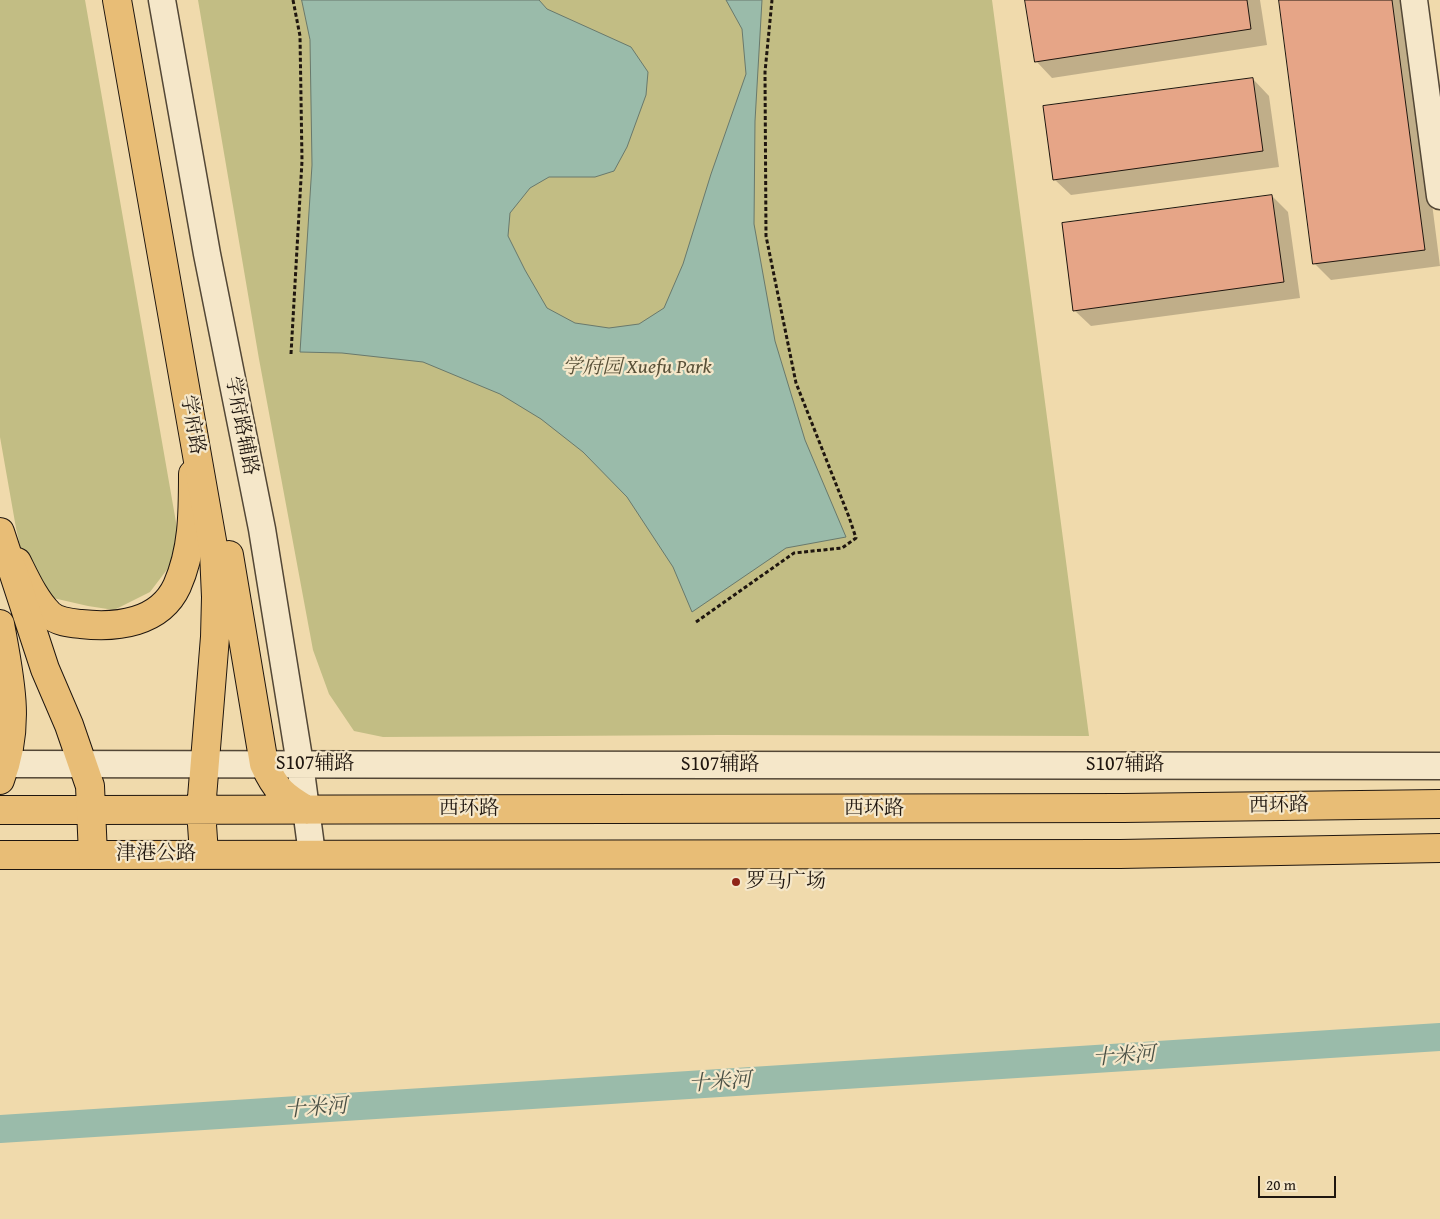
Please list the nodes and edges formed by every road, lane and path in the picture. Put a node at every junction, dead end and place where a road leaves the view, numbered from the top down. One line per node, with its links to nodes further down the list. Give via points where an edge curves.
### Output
1 (117, 0): 8 (main road, 学府路)
2 (162, 0): 16 (street, 学府路辅路, via 207,254 262,529)
3 (293, 0): 7 (path, via 300,36 302,161)
4 (772, 0): 11 (path, via 765,72 766,236 796,383 856,538 842,548 794,553)
5 (1414, 0): 6 (street)
6 (1440, 196)
7 (291, 354)
8 (193, 429): 9 (main road, via 191,542 177,587 166,603 149,615 114,625 67,623 50,615 30,588); 14 (main road, 学府路, via 214,552 216,597); 15 (main road, via 215,481)
9 (0, 528)
10 (0, 532): 13 (main road, via 39,652)
11 (696, 622)
12 (0, 624): 18 (main road, via 12,686 12,725)
13 (83, 763): 14 (street, S107辅路); 18 (street, S107辅路); 21 (main road, via 90,786)
14 (204, 764): 15 (street, S107辅路); 22 (main road, 学府路)
15 (264, 764): 16 (street, S107辅路); 23 (main road, via 278,789)
16 (300, 764): 17 (street, S107辅路); 23 (street, 学府路辅路)
17 (1440, 766)
18 (2, 769)
19 (1440, 804): 23 (main road, 西环路)
20 (0, 810): 21 (main road)
21 (92, 810): 22 (main road); 25 (main road)
22 (201, 810): 23 (main road); 26 (main road, 学府路)
23 (307, 810): 27 (street, 学府路辅路)
24 (1440, 848): 27 (main road, via 1120,854)
25 (92, 854): 26 (main road, 津港公路); 28 (main road, 津港公路)
26 (204, 854): 27 (main road, 津港公路)
27 (312, 854)
28 (0, 855)

